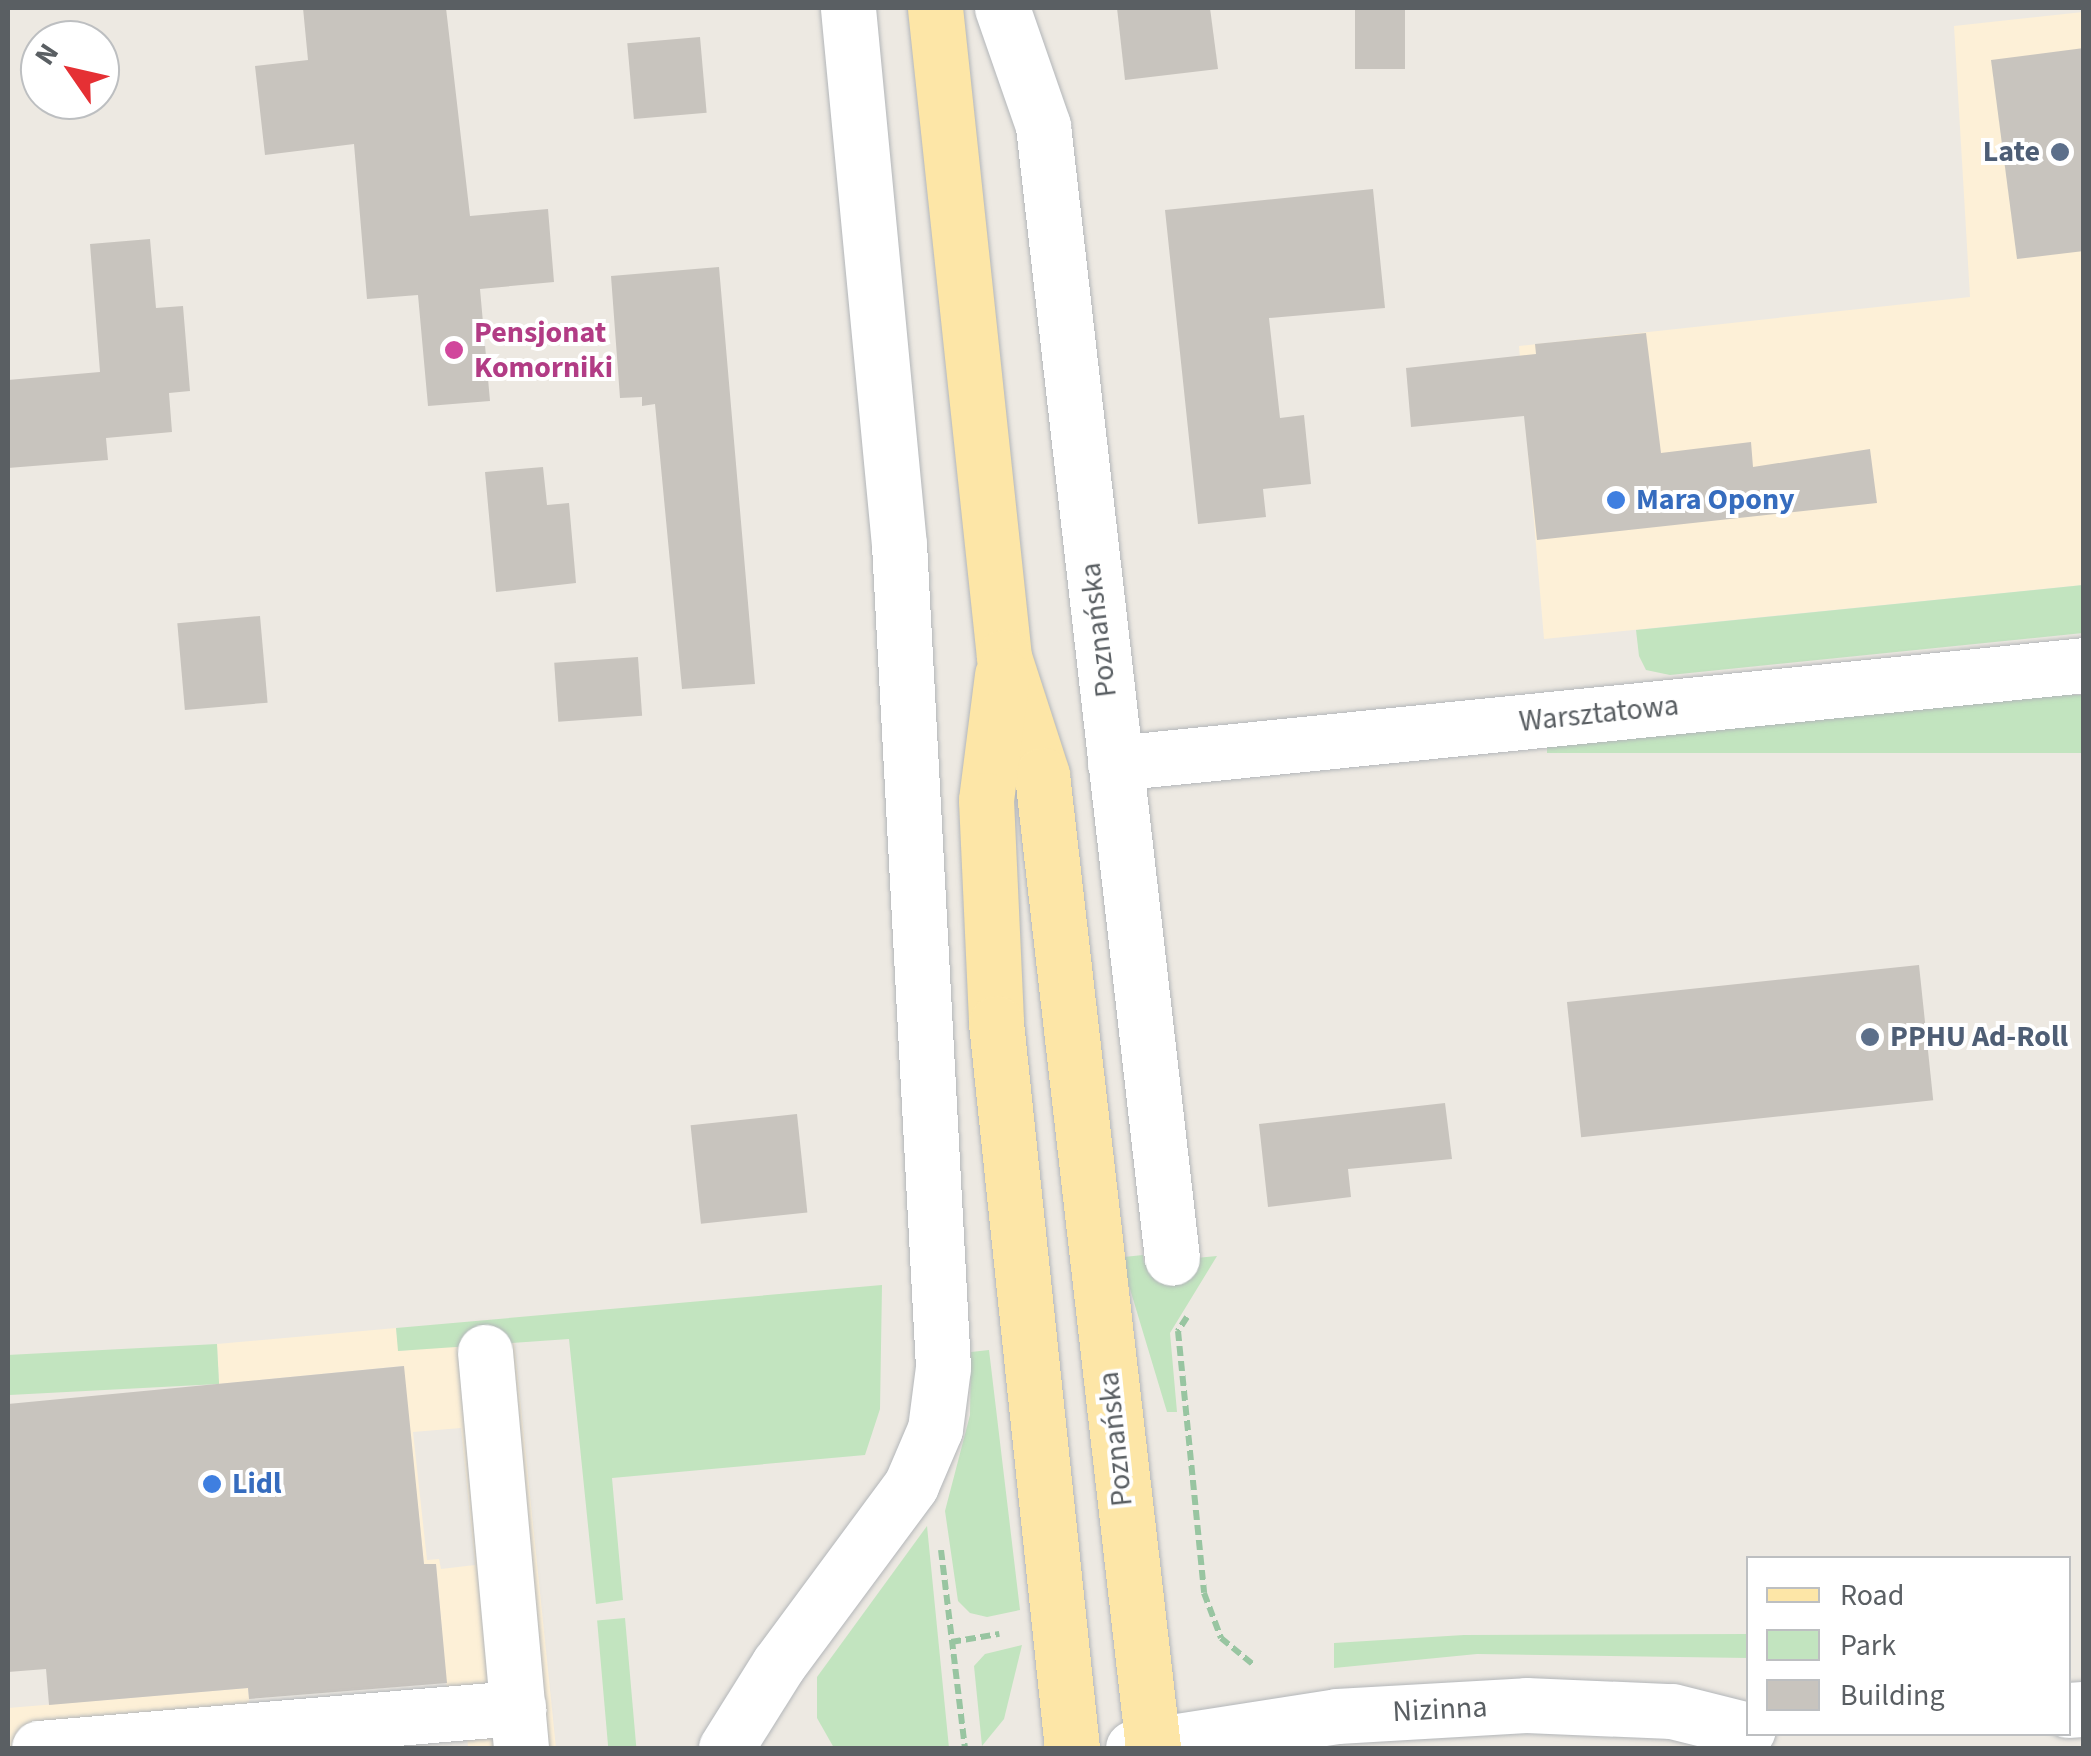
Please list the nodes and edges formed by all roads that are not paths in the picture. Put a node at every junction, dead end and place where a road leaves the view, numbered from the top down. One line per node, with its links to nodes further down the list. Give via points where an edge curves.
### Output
1 (848, 8): 16 (street, via 899,545 944,1367 926,1455)
2 (935, 8): 4 (main road, Poznańska)
3 (1002, 8): 6 (street, Poznańska, via 1043,126)
4 (1004, 657): 13 (main road, Poznańska, via 1042,775); 17 (main road, Poznańska, via 986,800 996,1024)
5 (2084, 665): 6 (street, Warsztatowa)
6 (1115, 763): 7 (street, Poznańska)
7 (1185, 1279)
8 (485, 1352): 9 (street)
9 (519, 1728): 15 (street)
10 (1746, 1730): 13 (street, Nizinna, via 1672,1711 1526,1705 1337,1716)
11 (1758, 1736): 18 (street)
12 (8, 1740): 14 (street)
13 (1146, 1746)
14 (30, 1748)
15 (38, 1748)
16 (726, 1748)
17 (1072, 1748)
18 (1722, 1748)

